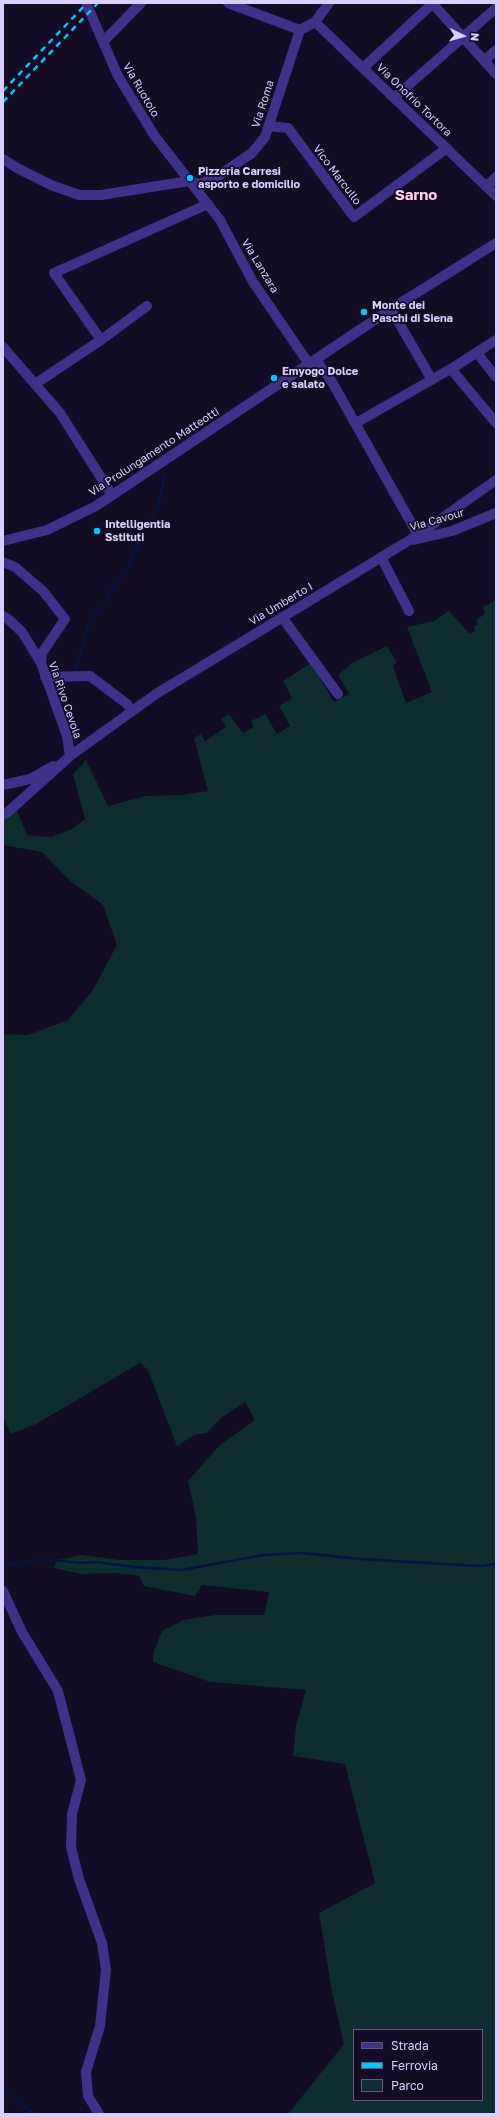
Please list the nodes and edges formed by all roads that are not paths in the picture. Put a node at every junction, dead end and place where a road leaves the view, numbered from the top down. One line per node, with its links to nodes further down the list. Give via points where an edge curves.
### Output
1 (86, 3): 10 (street, Via Ruotolo)
2 (141, 3): 10 (street)
3 (228, 3): 8 (street)
4 (329, 3): 7 (street)
5 (433, 3): 9 (street); 13 (street)
6 (496, 8): 9 (street)
7 (315, 22): 8 (street); 13 (street, Via Onofrio Tortora)
8 (300, 30): 16 (street, Via Roma)
9 (463, 37): 12 (street); 15 (street)
10 (103, 42): 20 (street, Via Ruotolo, via 118,76 154,135)
11 (496, 50): 12 (street)
12 (484, 61): 14 (street)
13 (363, 68): 15 (street, Via Onofrio Tortora)
14 (496, 74)
15 (394, 98): 17 (street, Via Onofrio Tortora)
16 (268, 126): 17 (street, Vico Marcullo, via 288,128 354,217); 20 (street, Via Roma, via 265,136 252,153 201,184)
17 (447, 148): 21 (street, Via Onofrio Tortora)
18 (3, 159): 20 (street, Via Roma, via 44,182 79,196 101,195)
19 (496, 177): 21 (street)
20 (189, 180): 23 (street, Via Lanzara)
21 (486, 186): 22 (street, Via Onofrio Tortora)
22 (496, 196)
23 (208, 204): 27 (street, via 54,273); 31 (street, Via Lanzara, via 220,220 254,282)
24 (496, 243): 26 (street, Via Prolungamento Matteotti)
25 (147, 306): 27 (street)
26 (391, 309): 31 (street, Via Prolungamento Matteotti); 34 (street)
27 (101, 340): 35 (street)
28 (496, 340): 30 (street)
29 (3, 347): 35 (street)
30 (477, 353): 32 (street); 33 (street)
31 (312, 362): 36 (street, Via Lanzara, via 332,382); 39 (street, Via Prolungamento Matteotti)
32 (451, 369): 34 (street); 37 (street)
33 (496, 377)
34 (432, 380): 36 (street)
35 (35, 384): 39 (street, via 60,413)
36 (356, 423): 41 (street, Via Lanzara)
37 (496, 423)
38 (496, 480): 41 (street, Via Umberto I)
39 (112, 495): 42 (street, Via Prolungamento Matteotti, via 81,514 47,530)
40 (496, 513): 43 (street, Via Cavour, via 452,531)
41 (418, 535): 43 (street, Via Umberto I)
42 (3, 541)
43 (406, 541): 44 (street, Via Umberto I)
44 (381, 557): 46 (street); 48 (street, Via Umberto I)
45 (3, 562): 49 (street, via 15,567 43,591 65,619 42,653)
46 (409, 611)
47 (3, 616): 49 (street, Via Rivo Cevola, via 22,632)
48 (282, 617): 51 (street); 52 (street, Via Umberto I)
49 (40, 663): 50 (street, Via Rivo Cevola)
50 (45, 677): 52 (street, via 90,676 127,704); 53 (street, Via Rivo Cevola, via 67,736)
51 (338, 694)
52 (132, 711): 53 (street, Via Umberto I)
53 (70, 756): 54 (street, via 30,779); 55 (street)
54 (3, 785)
55 (3, 814)
56 (3, 1591): 57 (street, via 22,1632 58,1691 81,1780 72,1814 71,1847 79,1879 102,1943 106,1970 100,2026 86,2072 88,2096)
57 (99, 2114)

